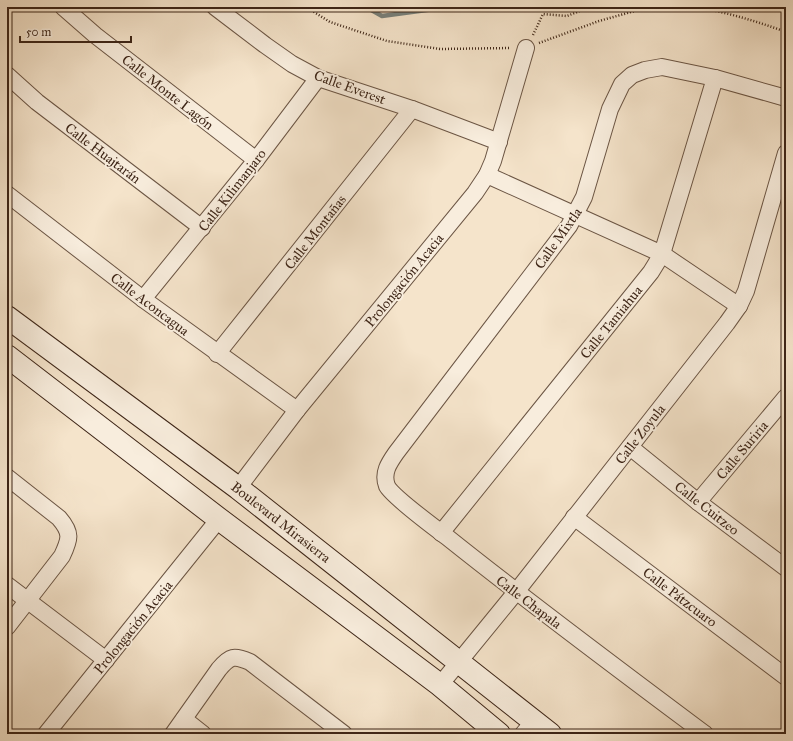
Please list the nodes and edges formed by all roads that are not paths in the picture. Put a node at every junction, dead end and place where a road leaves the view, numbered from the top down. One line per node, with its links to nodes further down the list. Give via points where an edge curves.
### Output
1 (63, 7): 11 (street, Calle Monte Lagón, via 94,35)
2 (215, 7): 5 (street, Calle Everest, via 265,46)
3 (526, 48): 9 (street, Prolongación Acacia)
4 (7, 75): 15 (street, Calle Huajtarán, via 37,102)
5 (318, 78): 8 (street, Calle Everest); 11 (street, Calle Kilimanjaro)
6 (715, 78): 7 (street, Calle Mixtla); 14 (street, Calle Mixtla, via 662,67 632,74 622,84 610,109 584,197); 16 (street, Calle Tamiahua)
7 (786, 98)
8 (412, 109): 9 (street, Calle Everest); 20 (street, Calle Montañas)
9 (499, 142): 12 (street, Prolongación Acacia)
10 (786, 153): 18 (street, Calle Zoyula, via 753,270)
11 (256, 160): 15 (street, Calle Kilimanjaro)
12 (487, 175): 14 (street); 23 (street, Prolongación Acacia)
13 (7, 194): 17 (street, Calle Aconcagua)
14 (576, 215): 16 (street); 25 (street, Calle Mixtla)
15 (202, 228): 17 (street, Calle Kilimanjaro)
16 (662, 254): 18 (street); 31 (street, Calle Tamiahua, via 651,272)
17 (143, 299): 20 (street, Calle Aconcagua)
18 (739, 306): 24 (street, Calle Zoyula)
19 (7, 317): 27 (main road, Boulevard Mirasierra)
20 (217, 354): 23 (street, Calle Aconcagua)
21 (7, 356): 30 (main road)
22 (786, 397): 28 (street, Calle Suriria)
23 (297, 410): 27 (street, Prolongación Acacia)
24 (630, 447): 28 (street, Calle Cuitzeo); 29 (street, Calle Zoyula)
25 (396, 453): 31 (street, Calle Chapala, via 384,477 388,487)
26 (7, 476): 35 (street, via 59,518 69,535 62,556)
27 (238, 488): 38 (main road, Boulevard Mirasierra)
28 (698, 502): 32 (street, Calle Cuitzeo)
29 (574, 517): 34 (street, Calle Zoyula); 39 (street, Calle Pátzcuaro)
30 (219, 519): 37 (street, Prolongación Acacia); 40 (main road)
31 (442, 533): 34 (street, Calle Chapala)
32 (786, 568)
33 (7, 585): 35 (street)
34 (516, 592): 38 (street, Calle Zoyula); 48 (street, Calle Chapala)
35 (28, 600): 36 (street); 37 (street)
36 (7, 627)
37 (106, 660): 43 (street, Prolongación Acacia)
38 (459, 662): 40 (street, Calle Zoyula); 42 (main road, Boulevard Mirasierra)
39 (786, 677)
40 (440, 685): 47 (main road)
41 (184, 719): 44 (street); 45 (street); 46 (street, via 219,669 233,657 250,662)
42 (536, 730)
43 (46, 734)
44 (173, 734)
45 (203, 734)
46 (344, 734)
47 (499, 734)
48 (705, 734)

